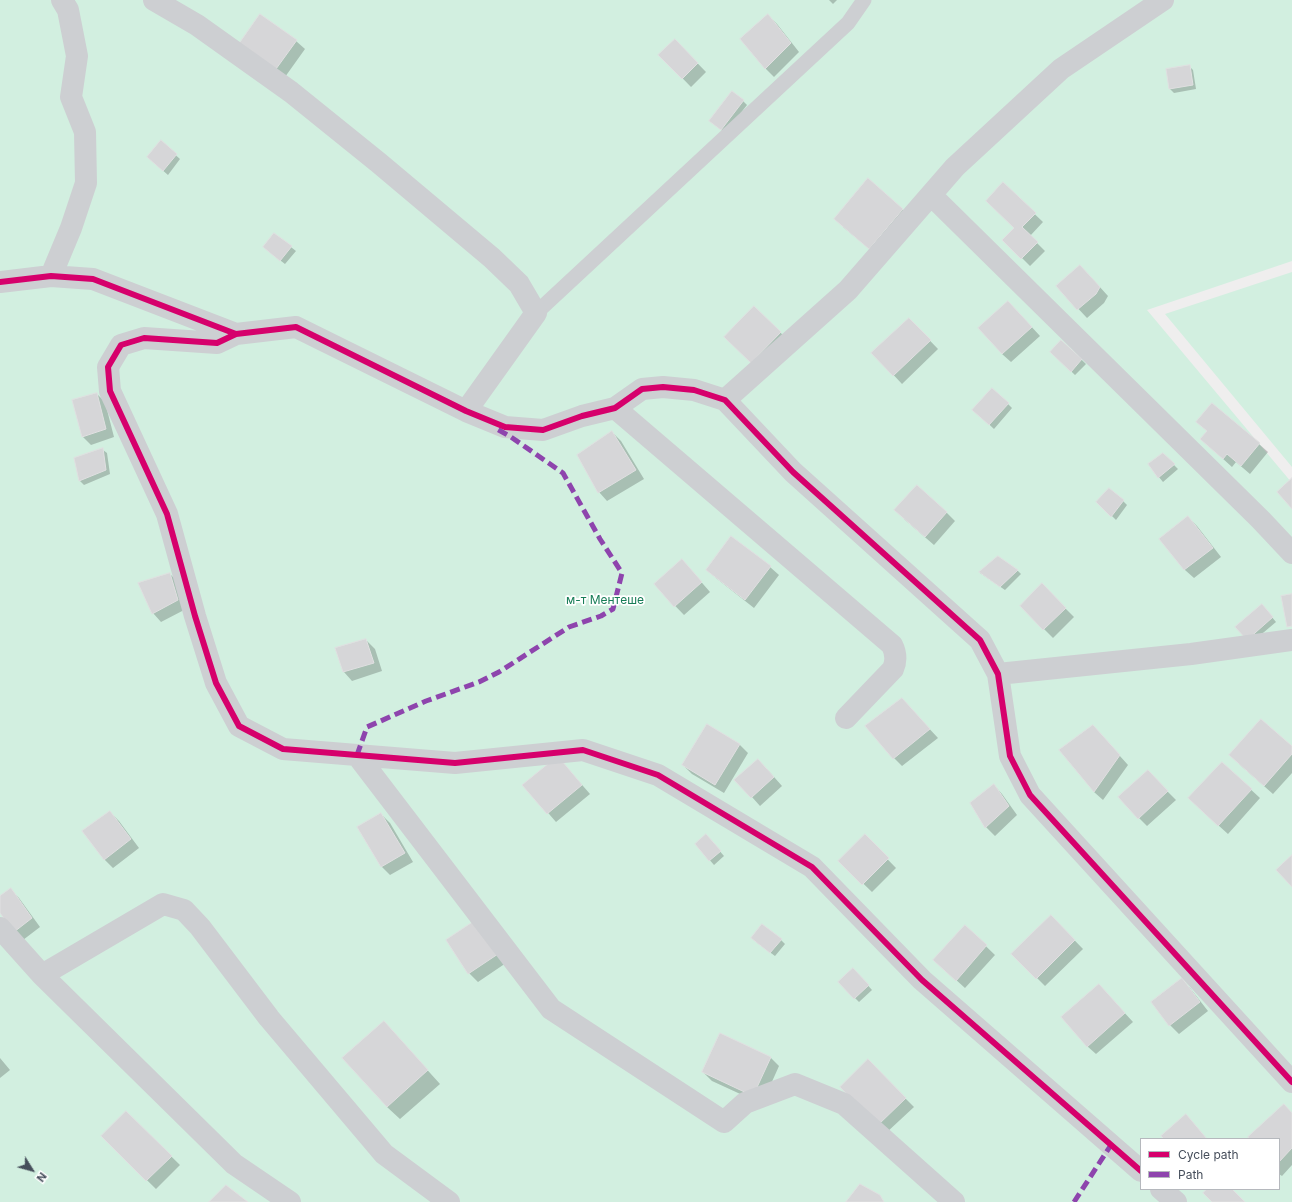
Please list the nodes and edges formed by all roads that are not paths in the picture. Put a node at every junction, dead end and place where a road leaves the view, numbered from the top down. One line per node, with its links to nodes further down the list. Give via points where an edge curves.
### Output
1 (154, 0): 8 (street, via 197,25 291,92 379,163 492,258 519,284)
2 (864, 0): 8 (lane, via 848,23)
3 (1163, 0): 5 (street, via 1061,69 955,167)
4 (69, 3): 6 (street, via 76,56 71,97 85,132 86,182)
5 (931, 195): 10 (street, via 848,290); 13 (street)
6 (51, 276): 7 (street); 9 (street, via 93,279)
7 (0, 282)
8 (536, 313): 12 (street)
9 (236, 334): 12 (street, via 296,327); 17 (street, via 217,342 144,338 121,345 108,367 110,391 167,514 216,683 239,726 284,749)
10 (726, 400): 11 (street, via 694,390 662,387 642,389); 15 (street, via 793,472 980,640)
11 (615, 408): 12 (street, via 543,430 505,426); 16 (street, via 892,645 896,657 893,669)
12 (466, 411)
13 (1292, 553)
14 (1292, 640): 15 (street, via 1191,654)
15 (998, 674): 20 (street, via 1010,756 1030,795)
16 (846, 718)
17 (357, 755): 21 (street, via 455,763 583,750 658,775 812,867 922,980); 25 (street, via 551,1009 724,1122 746,1103 795,1084 844,1104)
18 (0, 928): 19 (street)
19 (42, 975): 23 (street, via 234,1164); 24 (street, via 163,904 184,910 200,927 269,1018 384,1154)
20 (1292, 1082)
21 (1140, 1170)
22 (1162, 1190): 26 (street)
23 (290, 1202)
24 (449, 1202)
25 (954, 1202)
26 (1176, 1202)

